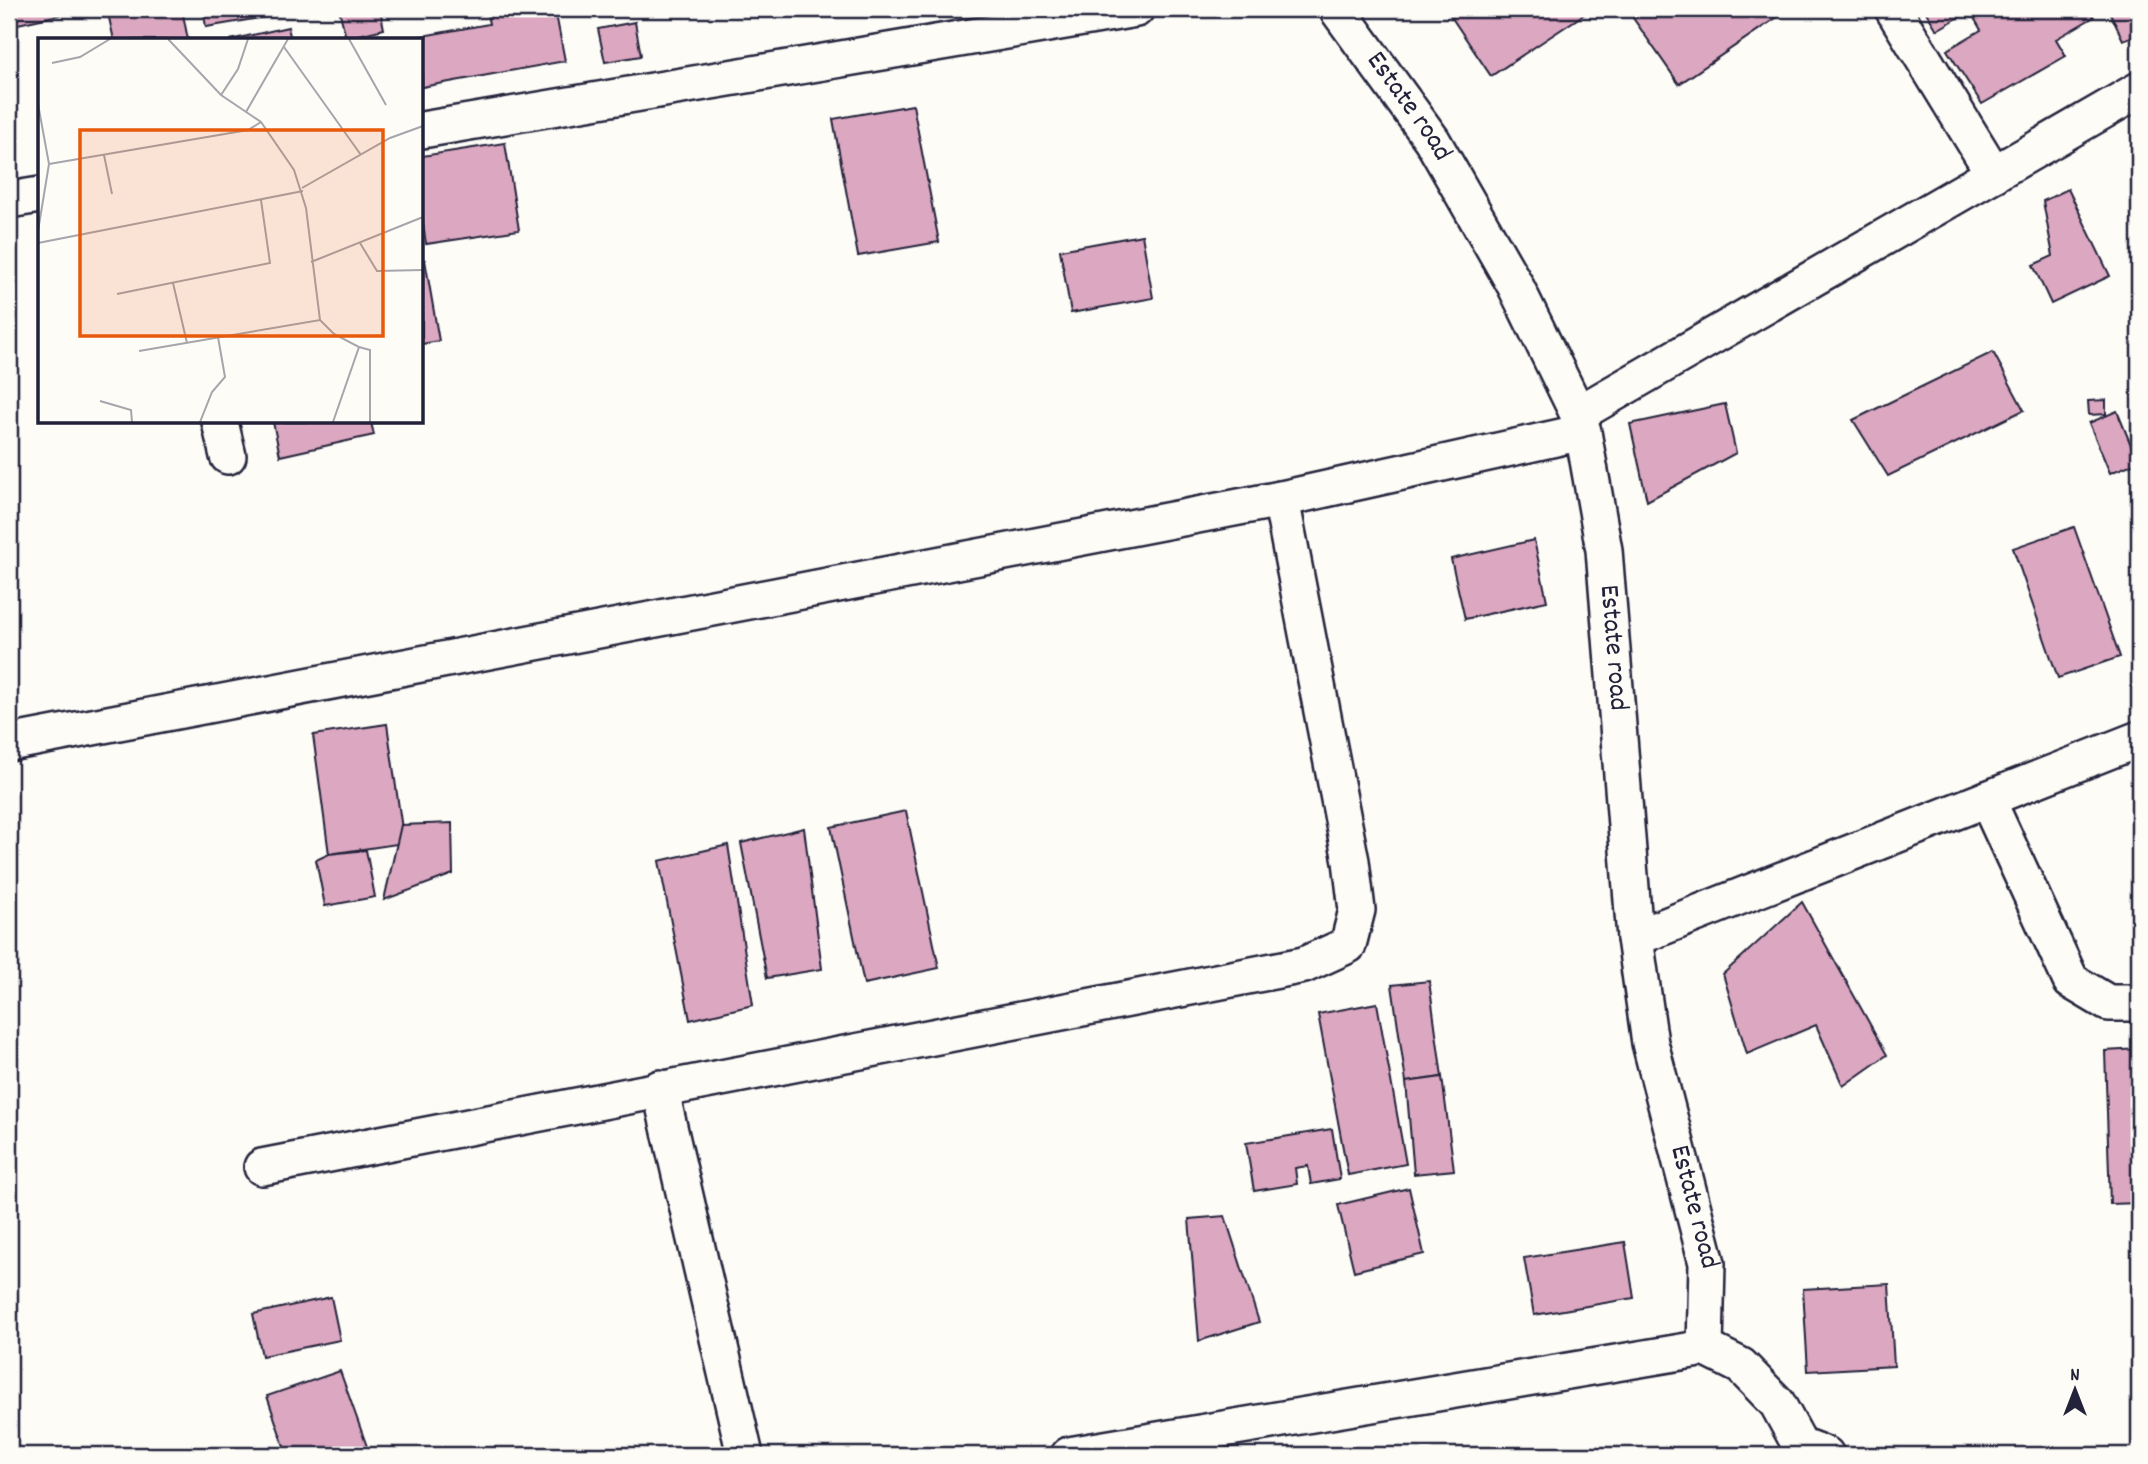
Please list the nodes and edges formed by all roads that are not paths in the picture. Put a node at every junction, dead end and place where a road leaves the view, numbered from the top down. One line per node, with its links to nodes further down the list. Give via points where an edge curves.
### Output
1 (1136, 9): 5 (street)
2 (1337, 9): 9 (street, Estate road, via 1432,140 1515,285)
3 (1893, 9): 6 (street)
4 (2139, 90): 6 (street)
5 (424, 130)
6 (1994, 174): 9 (street)
7 (38, 195): 8 (street)
8 (9, 200)
9 (1580, 423): 12 (street); 16 (street, Estate road, via 1604,550)
10 (220, 424): 11 (street)
11 (228, 456)
12 (1281, 499): 14 (street); 18 (street, via 1350,861 1357,910 1348,946 1304,965)
13 (2139, 738): 15 (street)
14 (9, 743)
15 (1987, 799): 16 (street); 17 (street, via 2071,981 2108,1003)
16 (1635, 938): 20 (street, Estate road, via 1650,1043 1707,1264)
17 (2139, 1003)
18 (660, 1088): 19 (street); 21 (street)
19 (262, 1167)
20 (1705, 1348): 22 (street); 23 (street, via 1741,1366 1777,1403 1800,1445)
21 (745, 1455)
22 (1069, 1455)
23 (1826, 1455)

